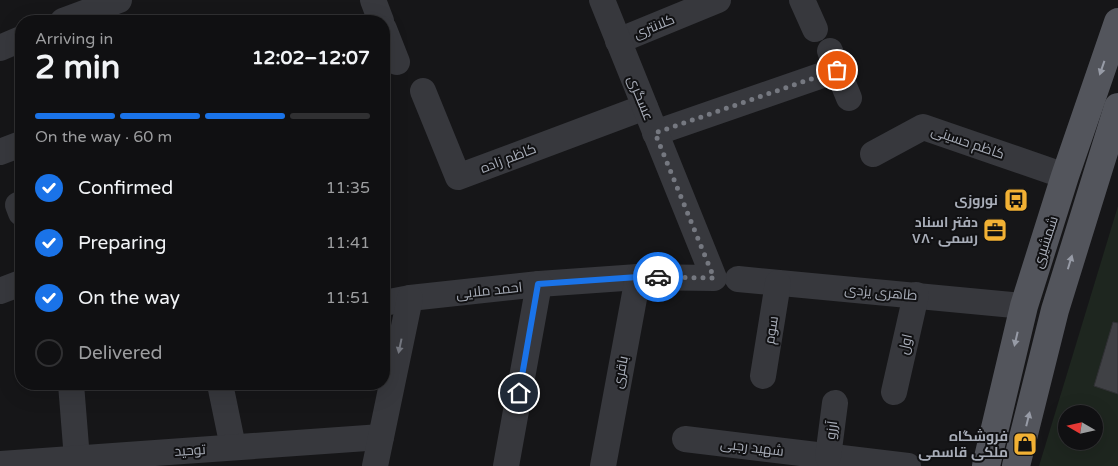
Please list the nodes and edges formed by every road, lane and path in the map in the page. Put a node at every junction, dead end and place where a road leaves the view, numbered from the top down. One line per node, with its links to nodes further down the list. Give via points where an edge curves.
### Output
1 (119, 0): 6 (street)
2 (373, 0): 7 (street)
3 (602, 0): 10 (street, عسگری)
4 (718, 0): 10 (street, کلانتری)
5 (802, 0): 9 (street)
6 (73, 14)
7 (379, 15)
8 (1118, 22): 19 (main road, شمشیری, one-way to 19)
9 (815, 29)
10 (618, 41): 17 (street, عسگری)
11 (15, 42): 13 (street)
12 (390, 44): 14 (street)
13 (0, 48)
14 (397, 62)
15 (422, 90): 17 (street, کاظم زاده, via 458,177)
16 (849, 98): 20 (street, via 834,60)
17 (645, 107): 20 (street, عسگری)
18 (1118, 107): 21 (main road, شمشیری)
19 (1081, 129): 21 (main road); 25 (main road, شمشیری)
20 (655, 133): 28 (street, عسگری)
21 (1112, 140): 26 (main road, شمشیری)
22 (15, 146): 23 (street)
23 (0, 152)
24 (873, 154): 25 (street, کاظم حسینی, via 924,127)
25 (1065, 176): 26 (main road); 36 (main road, شمشیری)
26 (1093, 185): 37 (main road, شمشیری, one-way to 26)
27 (638, 277): 28 (street, احمد ملایی); 30 (street, احمد ملایی); 51 (street, باقری)
28 (726, 279): 29 (street, طاهری یزدی)
29 (778, 283): 33 (street, طاهری یزدی); 38 (street, سوم)
30 (538, 284): 34 (street, احمد ملایی); 50 (street)
31 (15, 285): 32 (street)
32 (0, 291)
33 (916, 295): 36 (street, طاهری یزدی); 41 (street, اول)
34 (410, 298): 35 (street, احمد ملایی); 43 (street, one-way to 43)
35 (390, 302)
36 (1024, 306): 37 (main road); 53 (main road, شمشیری, one-way to 53)
37 (1055, 310): 54 (main road, شمشیری, one-way to 37)
38 (763, 376)
39 (71, 390): 47 (street)
40 (221, 390): 45 (street)
41 (894, 392)
42 (835, 404): 46 (street, آرزو)
43 (381, 437): 45 (street, توحید); 49 (street)
44 (685, 439): 46 (street, شهید رجبی)
45 (233, 447): 47 (street, توحید)
46 (828, 456): 52 (street, شهید رجبی)
47 (77, 459): 48 (street, توحید)
48 (0, 464)
49 (375, 466)
50 (506, 466)
51 (603, 466)
52 (908, 466)
53 (986, 466)
54 (1016, 466)

